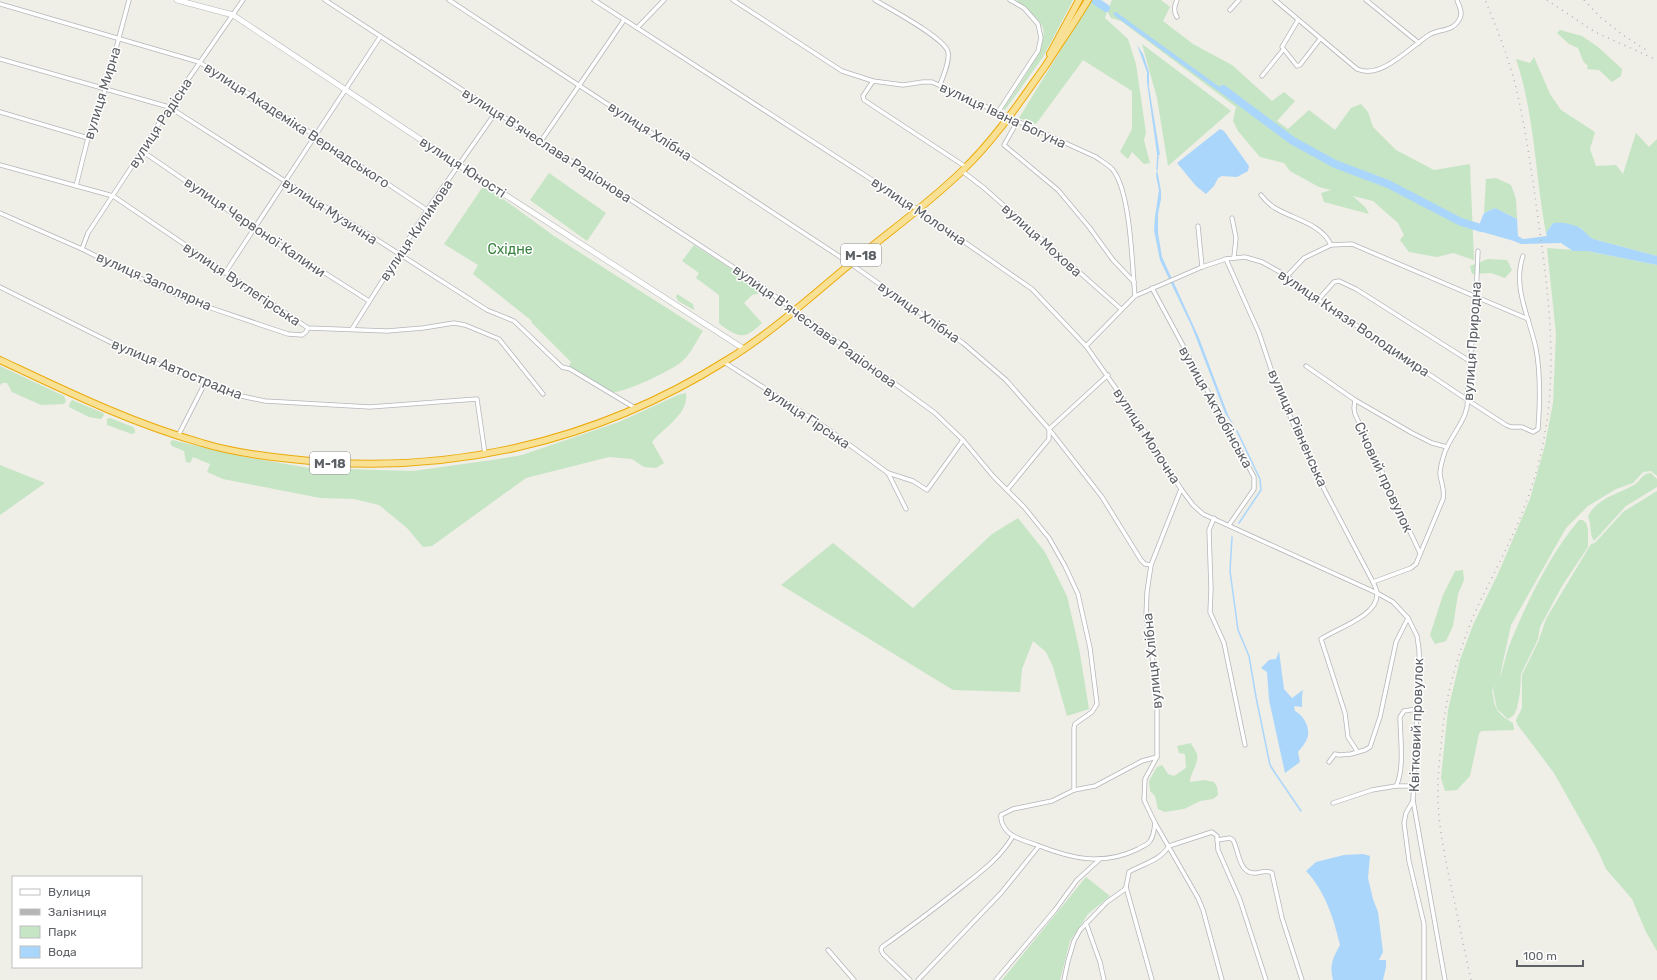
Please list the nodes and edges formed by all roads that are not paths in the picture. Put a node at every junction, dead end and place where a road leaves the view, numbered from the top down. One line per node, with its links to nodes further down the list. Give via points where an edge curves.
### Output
1 (129, 0): 28 (street, вулиця Мирна)
2 (177, 0): 20 (street, вулиця Юності)
3 (200, 0): 20 (street)
4 (243, 0): 22 (street, вулиця Радісна)
5 (325, 0): 27 (street, вулиця В'ячеслава Радіонова)
6 (449, 0): 37 (street, вулиця Хлібна)
7 (594, 0): 24 (street, вулиця Молочна)
8 (664, 0): 26 (street)
9 (734, 0): 36 (street, вулиця Івана Богуна, via 842,70)
10 (876, 0): 38 (street, via 945,45 948,60)
11 (1010, 0): 44 (street, via 1024,8 1038,24 1041,38 1038,52)
12 (1078, 0): 34 (highway, М-18)
13 (1088, 0): 34 (highway, М-18)
14 (1177, 0): 23 (street, via 1174,5)
15 (1239, 0): 21 (street)
16 (1275, 0): 25 (street)
17 (1366, 0): 30 (street)
18 (1457, 0): 30 (street, via 1461,11 1459,19 1448,29 1431,33)
19 (0, 4): 28 (street, вулиця Академіка Вернадського)
20 (197, 6): 22 (street, вулиця Юності)
21 (1230, 10)
22 (233, 15): 33 (street, вулиця Радісна); 39 (street, вулиця Юності)
23 (1177, 17)
24 (624, 20): 26 (street, вулиця Молочна); 37 (street)
25 (1298, 20): 29 (street); 31 (street, via 1282,46)
26 (638, 28): 58 (street, вулиця Молочна)
27 (380, 37): 39 (street); 43 (street, вулиця В'ячеслава Радіонова)
28 (119, 39): 33 (street, вулиця Академіка Вернадського); 40 (street, вулиця Мирна)
29 (1320, 39): 30 (street, via 1362,71 1374,71 1383,67); 31 (street, via 1299,66)
30 (1419, 43)
31 (1283, 50): 35 (street)
32 (0, 59): 40 (street, вулиця Музична)
33 (200, 62): 41 (street, вулиця Радісна); 47 (street, вулиця Академіка Вернадського)
34 (1045, 66): 45 (highway, М-18)
35 (1262, 76)
36 (873, 81): 38 (street, вулиця Івана Богуна, via 903,84 932,82); 53 (street, вулиця Мохова, via 863,96 864,100)
37 (580, 85): 49 (street); 71 (street, вулиця Хлібна)
38 (940, 85): 44 (street, вулиця Івана Богуна)
39 (345, 89): 47 (street); 52 (street, вулиця Юності)
40 (104, 90): 41 (street, вулиця Музична); 48 (street, вулиця Мирна)
41 (169, 107): 50 (street, вулиця Радісна); 54 (street, вулиця Музична)
42 (0, 112): 48 (street)
43 (496, 112): 49 (street, вулиця В'ячеслава Радіонова); 52 (street, вулиця Килимова)
44 (998, 112): 45 (street, вулиця Івана Богуна)
45 (1009, 119): 46 (street, вулиця Івана Богуна); 53 (highway, М-18)
46 (1017, 122): 75 (street, via 1004,145 1058,190 1113,260); 75 (street, вулиця Івана Богуна, via 1096,157 1112,169 1122,188 1126,204)
47 (314, 135): 54 (street); 59 (street, вулиця Академіка Вернадського)
48 (88, 138): 55 (street, вулиця Мирна)
49 (541, 141): 83 (street, вулиця В'ячеслава Радіонова, via 754,280)
50 (142, 151): 57 (street, вулиця Радісна); 63 (street, вулиця Червоної Калини)
51 (0, 165): 55 (street, вулиця Вуглегірська)
52 (459, 165): 59 (street, вулиця Килимова); 88 (street, вулиця Юності)
53 (964, 169): 58 (highway, М-18); 82 (street, вулиця Мохова)
54 (285, 181): 63 (street); 67 (street, вулиця Музична)
55 (76, 186): 57 (street, вулиця Вуглегірська)
56 (1261, 195): 64 (street, via 1274,207 1319,230)
57 (113, 196): 65 (street, вулиця Радісна, via 88,233); 73 (street, вулиця Вуглегірська)
58 (917, 209): 71 (highway, М-18); 87 (street, вулиця Молочна, via 1021,280)
59 (427, 210): 67 (street, вулиця Килимова)
60 (0, 213): 65 (street, вулиця Заполярна)
61 (1232, 218): 69 (street, via 1236,238)
62 (1198, 226): 72 (street)
63 (254, 228): 73 (street); 81 (street, вулиця Червоної Калини)
64 (1331, 245): 74 (street, via 1304,258); 79 (street, via 1352,244)
65 (82, 249): 85 (street, вулиця Заполярна, via 187,300 288,334 302,335)
66 (1478, 251): 79 (street, вулиця Природна)
67 (398, 255): 81 (street, вулиця Килимова); 98 (street, вулиця Музична, via 486,310 514,321 562,367 570,369)
68 (1523, 256): 84 (street, via 1519,267 1519,280)
69 (1234, 257): 70 (street, вулиця Князя Володимира); 74 (street, вулиця Князя Володимира, via 1262,262)
70 (1226, 259): 72 (street, вулиця Князя Володимира); 112 (street, вулиця Рівненська, via 1259,333 1274,378 1298,435)
71 (850, 264): 83 (highway, М-18); 99 (street, вулиця Хлібна, via 963,343 1006,380)
72 (1202, 267): 77 (street, вулиця Князя Володимира)
73 (225, 273): 85 (street, вулиця Вуглегірська)
74 (1287, 276): 80 (street, вулиця Князя Володимира)
75 (1134, 282): 78 (street, вулиця Івана Богуна)
76 (0, 287): 94 (street, вулиця Автострадна, via 138,356)
77 (1152, 288): 78 (street); 109 (street, вулиця Актюбінська, via 1254,477 1254,489)
78 (1135, 296): 82 (street)
79 (1476, 298): 84 (street); 91 (street, вулиця Природна)
80 (1318, 300): 91 (street, via 1334,282 1339,281 1356,289); 97 (street, вулиця Князя Володимира)
81 (369, 301): 86 (street, вулиця Килимова)
82 (1121, 309): 87 (street)
83 (795, 311): 88 (highway, М-18); 101 (street, вулиця В'ячеслава Радіонова, via 935,413)
84 (1528, 319): 97 (street, вулиця Князя Володимира, via 1533,332 1538,364 1538,429 1533,432 1522,427 1506,425)
85 (308, 328): 86 (street, вулиця Вуглегірська)
86 (352, 329): 95 (street, вулиця Вуглегірська, via 387,331 454,323 465,325 499,339)
87 (1086, 346): 93 (street, вулиця Молочна)
88 (744, 349): 90 (highway, М-18)
89 (0, 360): 100 (highway, М-18, via 69,394 143,425)
90 (724, 362): 98 (highway, М-18); 104 (street, вулиця Гірська, via 825,427)
91 (1471, 362): 97 (street, вулиця Природна, via 1467,395)
92 (1306, 366): 96 (street)
93 (1108, 375): 99 (street); 105 (street, вулиця Молочна)
94 (204, 383): 100 (street); 103 (street, вулиця Автострадна, via 236,395 291,403 370,407 477,399)
95 (543, 394)
96 (1355, 400): 102 (street, via 1412,433); 110 (street, Січовий провулок, via 1355,414)
97 (1469, 401): 102 (street, вулиця Природна)
98 (636, 409): 103 (highway, М-18, via 588,428)
99 (1049, 429): 106 (street, via 1049,439); 111 (street, вулиця Хлібна, via 1102,497 1141,560)
100 (178, 436): 103 (highway, М-18, via 243,452 352,465 405,464)
101 (963, 440): 104 (street, вулиця Гірська, via 927,490 913,481); 106 (street, вулиця В'ячеслава Радіонова)
102 (1447, 447): 110 (street, вулиця Природна, via 1440,473 1443,499)
103 (485, 455)
104 (888, 473): 107 (street, вулиця Гірська)
105 (1181, 489): 108 (street, вулиця Молочна, via 1198,510); 111 (street, вулиця Молочна)
106 (1007, 490): 122 (street, вулиця В'ячеслава Радіонова, via 1053,545 1078,594 1085,620 1097,704 1092,712 1075,724)
107 (906, 509)
108 (1214, 518): 109 (street, Квітковий провулок); 116 (street, via 1209,530 1210,612 1224,643)
109 (1229, 525): 113 (street, Квітковий провулок)
110 (1420, 553): 112 (street, вулиця Природна, via 1416,564 1411,568)
111 (1151, 565): 118 (street, вулиця Хлібна, via 1146,616 1157,689)
112 (1373, 582): 113 (street, вулиця Рівненська)
113 (1377, 593): 114 (street, Квітковий провулок, via 1393,602); 117 (street, via 1376,604 1366,615 1321,641 1345,713 1348,737)
114 (1408, 618): 115 (street, Квітковий провулок, via 1417,636 1420,650); 117 (street, via 1396,642 1372,742 1370,747)
115 (1417, 709): 120 (street, via 1404,712 1400,717 1400,763); 121 (street, Квітковий провулок)
116 (1245, 745)
117 (1357, 751): 119 (street, via 1345,755 1335,754)
118 (1157, 757): 122 (street, via 1142,761 1095,786); 125 (street, вулиця Хлібна, via 1145,779 1144,790 1144,800)
119 (1329, 762)
120 (1396, 786): 121 (street); 124 (street, via 1372,790)
121 (1414, 786): 123 (street, Квітковий провулок)
122 (1074, 790): 126 (street, via 1052,801 1004,812 1001,815 1003,825)
123 (1413, 800): 144 (street, via 1404,823 1409,861 1424,924); 145 (street, Квітковий провулок)
124 (1333, 803)
125 (1155, 823): 129 (street, вулиця Хлібна); 130 (street, via 1149,843 1128,854)
126 (1013, 836): 128 (street); 135 (street, via 1003,851 986,868 940,906 882,947 884,954)
127 (1217, 840): 129 (street, via 1216,833 1209,833); 142 (street, via 1218,850 1240,900); 143 (street, via 1233,840 1247,872 1272,873 1282,918)
128 (1039, 846): 130 (street, via 1060,854); 136 (street, via 1000,893)
129 (1169, 846): 131 (street, via 1157,858 1129,872); 141 (street, вулиця Хлібна, via 1203,910)
130 (1100, 859): 137 (street, via 1077,880)
131 (1126, 887): 132 (street); 140 (street)
132 (1086, 923): 138 (street, via 1074,941); 139 (street)
133 (828, 950): 134 (street)
134 (854, 980)
135 (910, 980)
136 (918, 980)
137 (996, 980)
138 (1064, 980)
139 (1104, 980)
140 (1152, 980)
141 (1222, 980)
142 (1266, 980)
143 (1302, 980)
144 (1424, 980)
145 (1445, 980)

